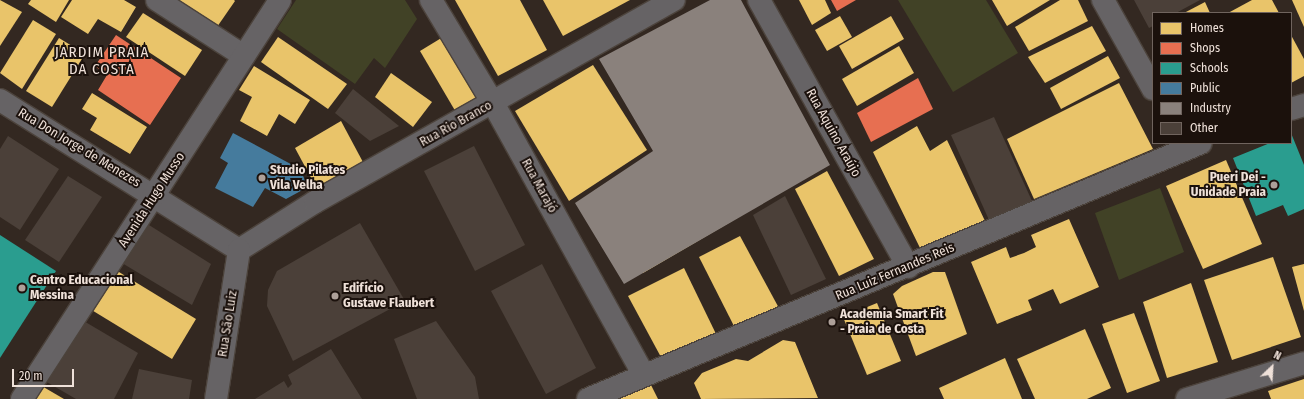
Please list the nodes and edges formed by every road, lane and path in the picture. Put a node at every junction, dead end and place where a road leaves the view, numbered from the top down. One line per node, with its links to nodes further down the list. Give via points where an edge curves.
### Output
1 (157, 0): 7 (street)
2 (280, 0): 7 (street, Avenida Hugo Musso)
3 (431, 0): 10 (street, Rua Marajó)
4 (674, 0): 10 (street, Rua Rio Branco)
5 (758, 0): 16 (street, Rua Aquino Araújo)
6 (1103, 0): 8 (street)
7 (244, 56): 14 (street, Avenida Hugo Musso)
8 (1152, 86)
9 (0, 100): 14 (street, Rua Don Jorge de Menezes)
10 (493, 104): 15 (street, Rua Rio Branco, via 315,202); 18 (street, Rua Marajó)
11 (1304, 105): 12 (street)
12 (1292, 109)
13 (1190, 145): 16 (street, Rua Luiz Fernandes Reis)
14 (156, 195): 15 (street, Rua Don Jorge de Menezes); 19 (street, Avenida Hugo Musso)
15 (239, 250): 20 (street, Rua São Luiz)
16 (908, 267): 18 (street, Rua Luiz Fernandes Reis)
17 (1304, 363): 22 (street)
18 (644, 375): 21 (street, Rua Luiz Fernandes Reis)
19 (22, 399)
20 (216, 399)
21 (588, 399)
22 (1187, 399)

